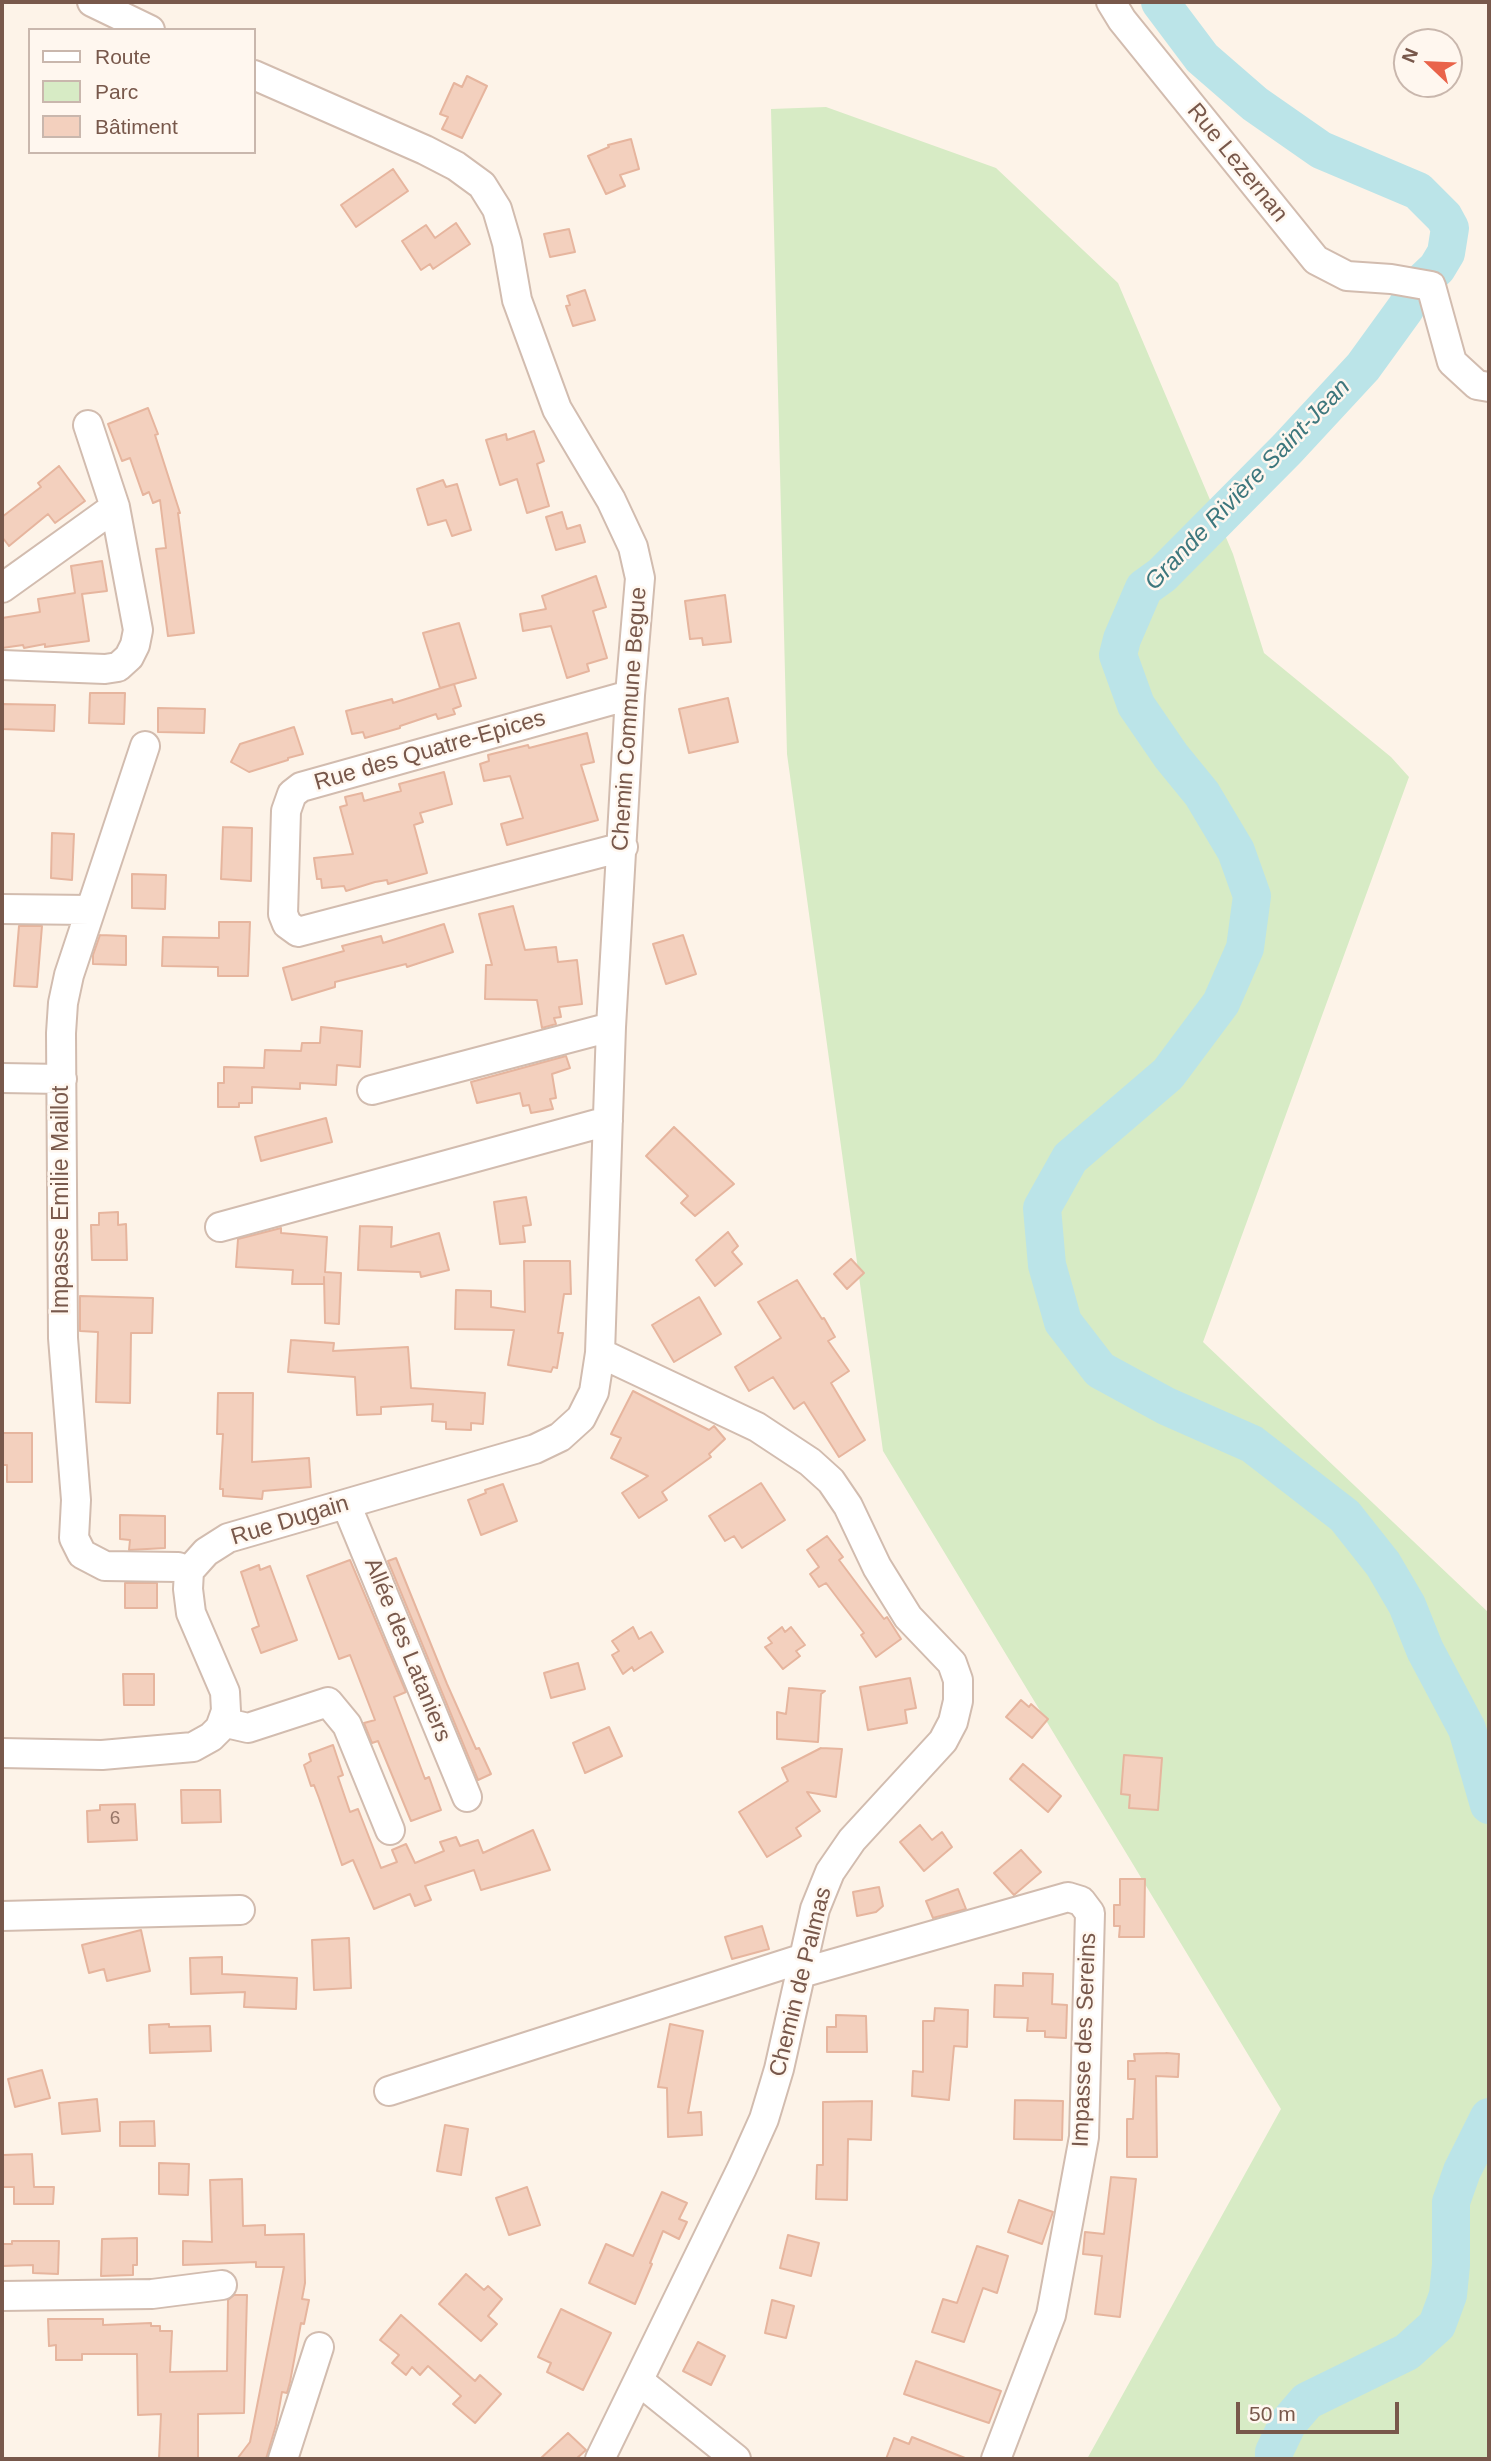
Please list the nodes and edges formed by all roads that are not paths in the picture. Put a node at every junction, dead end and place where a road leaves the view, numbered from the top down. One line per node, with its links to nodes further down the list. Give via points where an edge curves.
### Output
1 (92, 2): 3 (street)
2 (1111, 2): 5 (street, Rue Lezernan, via 1316,260 1347,276 1431,286 1452,362 1477,385)
3 (146, 28)
4 (256, 76): 10 (street, Chemin Commune Begue, via 456,166 482,186 497,209 517,300 537,361 557,409 633,547 640,578)
5 (1489, 387)
6 (88, 425): 7 (street)
7 (115, 507): 8 (street); 9 (street, via 138,630 128,657 118,667 105,669)
8 (2, 588)
9 (2, 664)
10 (630, 695): 12 (street, Chemin Commune Begue); 12 (street, Rue des Quatre-Epices, via 301,787 292,794 286,811 283,914 298,932)
11 (145, 746): 14 (street, Impasse Emilie Maillot)
12 (622, 847): 15 (street, Chemin Commune Begue)
13 (2, 909): 14 (street)
14 (90, 910): 17 (street, Impasse Emilie Maillot, via 63,1003)
15 (611, 1027): 18 (street); 19 (street, Chemin Commune Begue)
16 (2, 1078): 17 (street)
17 (62, 1079): 23 (street, Impasse Emilie Maillot, via 63,1338 76,1500 74,1538 82,1555 105,1566)
18 (372, 1090)
19 (608, 1121): 20 (street); 21 (street, Chemin Commune Begue)
20 (220, 1227)
21 (600, 1353): 22 (street, Rue Dugain, via 594,1392 581,1418 560,1437 535,1449); 30 (street, Chemin de Palmas, via 757,1427 817,1468 848,1506 908,1617 952,1663 958,1680 953,1722 943,1741 852,1840 830,1872 815,1909)
22 (346, 1504): 23 (street, Rue Dugain, via 228,1538 206,1552); 26 (street, Allée des Lataniers)
23 (189, 1571): 24 (street, via 191,1613 225,1692)
24 (222, 1722): 25 (street, via 211,1737 193,1747 102,1755); 27 (street, via 248,1728 328,1702 347,1725)
25 (2, 1753)
26 (467, 1797)
27 (390, 1830)
28 (240, 1910): 29 (street)
29 (2, 1916)
30 (803, 1965): 31 (street); 35 (street, Chemin de Palmas, via 764,2119); 39 (street, Impasse des Sereins, via 1068,1897 1081,1900 1090,1913 1084,2137 1051,2315)
31 (388, 2091)
32 (222, 2284): 33 (street, via 152,2294)
33 (2, 2296)
34 (319, 2347): 36 (street)
35 (639, 2381): 37 (street, Chemin de Palmas); 38 (street)
36 (283, 2459)
37 (600, 2459)
38 (736, 2459)
39 (996, 2459)

